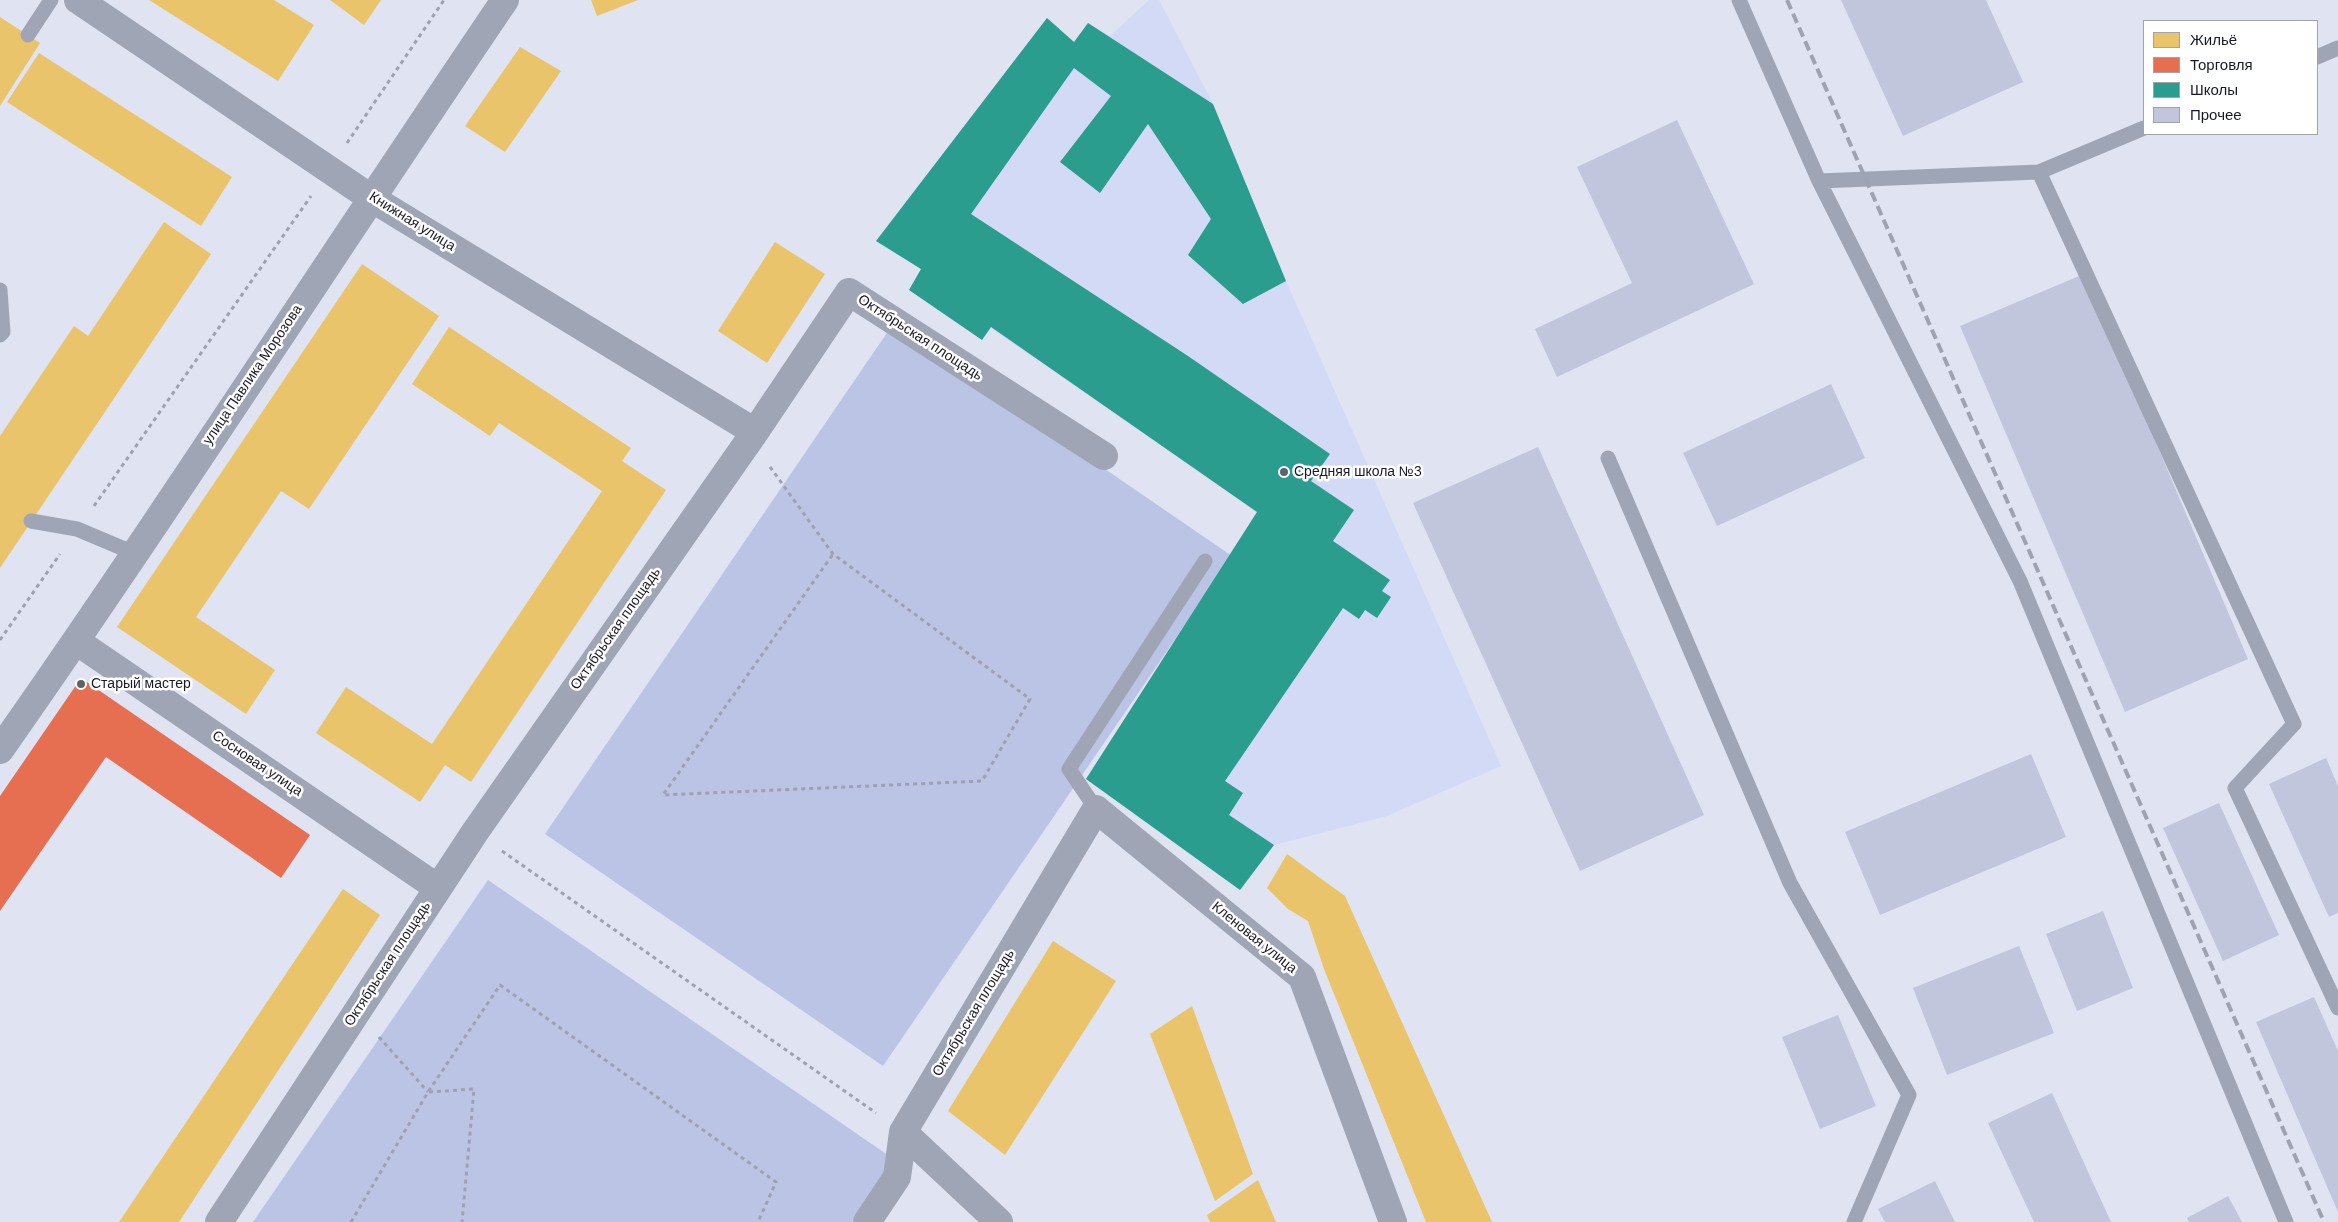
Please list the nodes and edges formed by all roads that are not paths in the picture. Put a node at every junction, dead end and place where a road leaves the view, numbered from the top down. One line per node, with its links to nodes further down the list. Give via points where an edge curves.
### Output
1 (51, 0): 5 (lane)
2 (78, 0): 11 (street, Книжная улица)
3 (505, 0): 11 (street, улица Павлика Морозова)
4 (1739, 0): 10 (lane)
5 (28, 35)
6 (2338, 48): 7 (lane)
7 (2318, 57)
8 (2143, 128): 9 (lane)
9 (2039, 172): 10 (lane); 24 (lane, via 2294,724 2235,788)
10 (1819, 181): 31 (lane, via 2020,581)
11 (371, 198): 14 (street, Книжная улица); 18 (street, улица Павлика Морозова)
12 (0, 290): 13 (lane, via 3,332)
13 (0, 335)
14 (752, 435): 15 (street, Октябрьская площадь, via 849,292); 23 (street, Октябрьская площадь)
15 (1104, 456)
16 (1608, 458): 30 (lane, via 1790,883 1909,1095)
17 (31, 521): 18 (lane, via 77,530)
18 (134, 553): 20 (street, улица Павлика Морозова)
19 (1205, 561): 22 (lane, via 1069,769)
20 (76, 641): 21 (street, улица Павлика Морозова); 23 (street, Сосновая улица)
21 (0, 750)
22 (1096, 810): 25 (street, Октябрьская площадь); 29 (street, Кленовая улица, via 1302,977)
23 (438, 888): 26 (street, Октябрьская площадь)
24 (2338, 1008)
25 (903, 1132): 27 (street, Октябрьская площадь, via 897,1177); 28 (street)
26 (219, 1222)
27 (867, 1222)
28 (999, 1222)
29 (1393, 1222)
30 (1854, 1222)
31 (2286, 1222)

